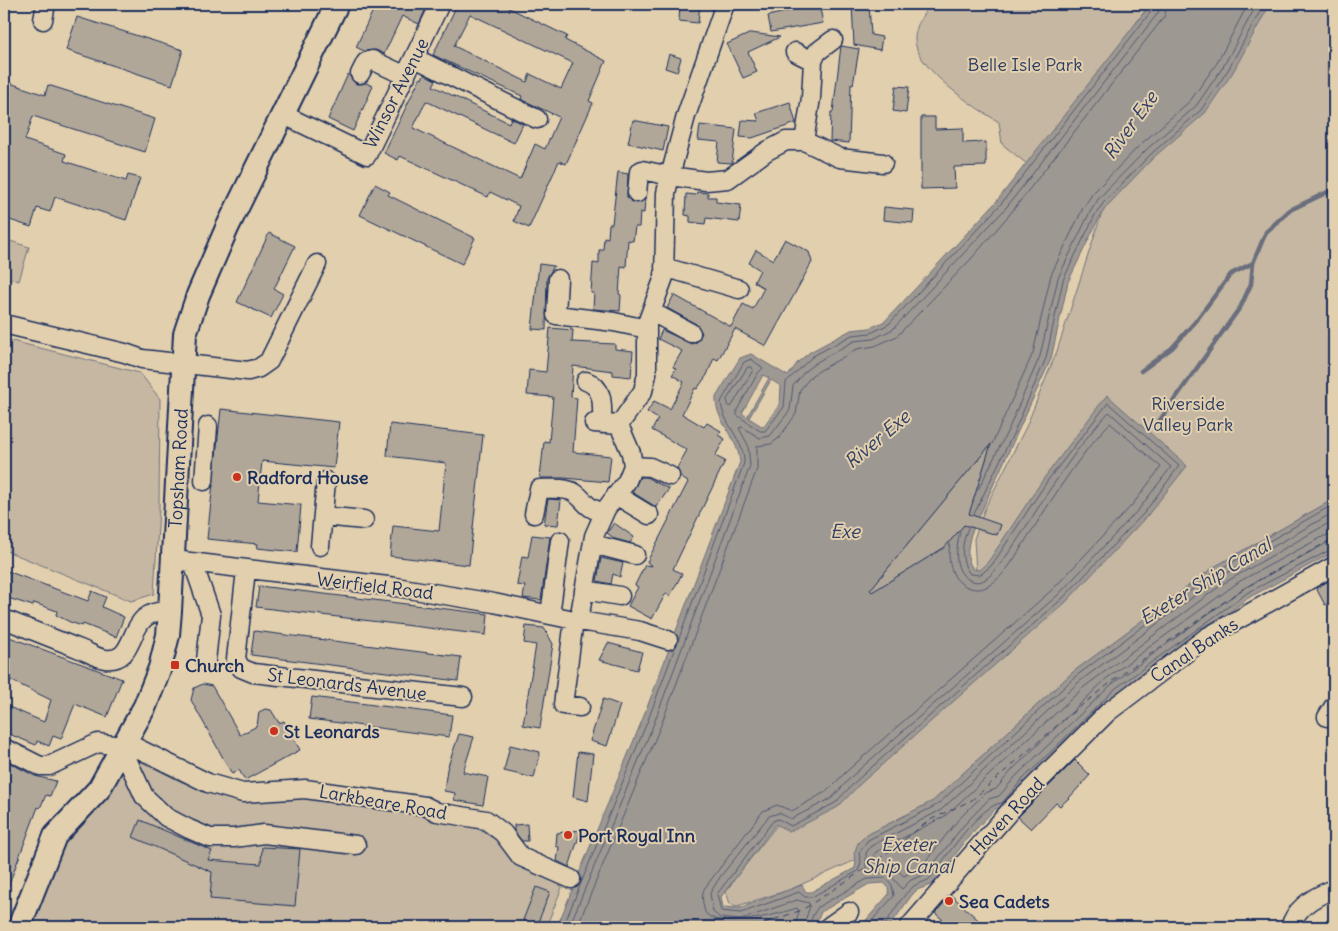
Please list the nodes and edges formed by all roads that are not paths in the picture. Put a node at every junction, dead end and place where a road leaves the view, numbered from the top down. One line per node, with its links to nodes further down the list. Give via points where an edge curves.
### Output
1 (337, 4): 10 (main road, Topsham Road)
2 (440, 4): 6 (street, Winsor Avenue)
3 (725, 4): 14 (street, via 686,116)
4 (833, 40): 7 (street, via 817,52)
5 (795, 52): 7 (street)
6 (415, 58): 9 (street, Winsor Avenue); 11 (street)
7 (813, 60): 12 (street)
8 (360, 74): 9 (street, via 366,62 372,60)
9 (406, 76): 10 (street, Winsor Avenue, via 367,155)
10 (282, 114): 24 (main road, Topsham Road, via 198,296 186,334)
11 (537, 119)
12 (804, 141): 13 (street, via 840,158); 14 (street, via 786,141 728,179 706,181)
13 (883, 163)
14 (670, 176): 15 (street, via 642,170 639,172); 17 (street, via 666,193)
15 (637, 193)
16 (317, 264): 24 (street, via 269,360 260,368 248,371)
17 (664, 268): 19 (street); 20 (street)
18 (558, 279): 22 (street, via 556,315)
19 (739, 289)
20 (652, 312): 22 (street); 23 (street)
21 (4, 324): 24 (street, via 142,359)
22 (646, 329): 26 (street, via 647,374 643,391)
23 (691, 334)
24 (183, 362): 28 (main road, Topsham Road)
25 (586, 381): 26 (street, via 600,390)
26 (605, 424): 30 (street, via 631,453)
27 (208, 426): 29 (street)
28 (178, 452): 29 (street); 44 (main road, Topsham Road)
29 (206, 454): 32 (street)
30 (633, 466): 31 (street, via 650,467); 34 (street)
31 (670, 476)
32 (204, 481)
33 (326, 481): 38 (street)
34 (616, 495): 35 (street); 37 (street)
35 (604, 513): 36 (street, via 591,509 575,493 539,489); 41 (street)
36 (534, 514)
37 (649, 515)
38 (323, 516): 39 (street); 42 (street)
39 (364, 520)
40 (560, 541): 51 (street)
41 (593, 544): 43 (street); 47 (street)
42 (320, 546)
43 (635, 555)
44 (183, 562): 46 (street, Weirfield Road); 49 (main road, Topsham Road); 54 (street, via 212,615)
45 (1334, 566): 59 (street, Canal Banks, via 1207,637 1108,712)
46 (246, 570): 51 (street, Weirfield Road, via 396,587); 55 (street, St Leonards Avenue, via 236,659 241,668 253,673)
47 (584, 590): 48 (street); 50 (street)
48 (620, 596)
49 (170, 611): 52 (street, via 151,612 140,621 124,653 106,659); 57 (main road, Topsham Road, via 160,668 146,706)
50 (578, 614): 51 (street, Weirfield Road); 53 (street, Weirfield Road); 56 (street, via 563,705)
51 (550, 615)
52 (4, 619)
53 (668, 640)
54 (206, 661)
55 (463, 697)
56 (580, 707)
57 (123, 744): 58 (street, via 98,743 49,766 40,766); 60 (street, via 144,796 166,816 189,829 210,838 264,834); 61 (street, Larkbeare Road, via 208,783 243,794 305,789 425,806 438,812 486,820 503,833 521,857); 64 (main road, Topsham Road, via 99,789 55,836)
58 (4, 748)
59 (1067, 752): 66 (street, Haven Road, via 1015,805)
60 (356, 845)
61 (566, 876)
62 (1334, 889): 67 (street, via 1306,904 1292,918)
63 (849, 912): 65 (street)
64 (19, 927)
65 (828, 927)
66 (910, 927)
67 (1290, 927)

